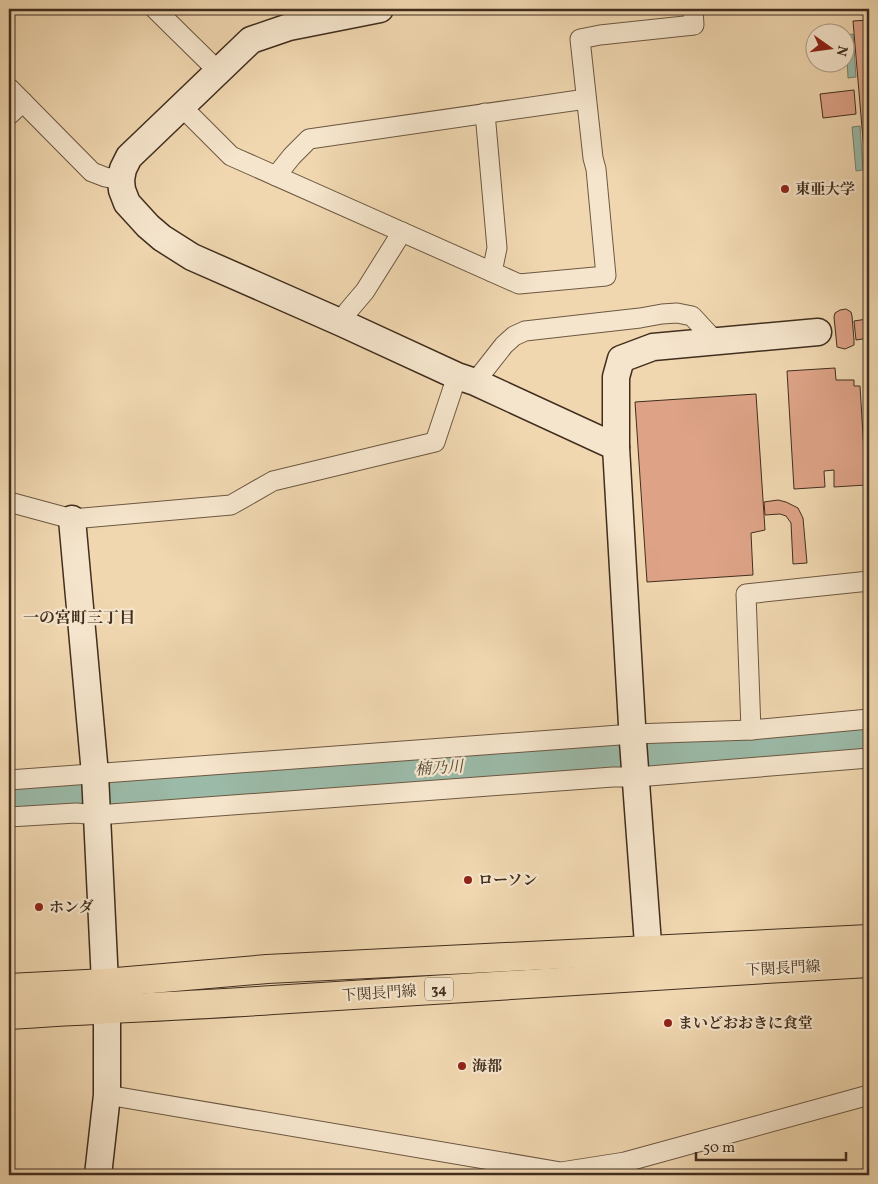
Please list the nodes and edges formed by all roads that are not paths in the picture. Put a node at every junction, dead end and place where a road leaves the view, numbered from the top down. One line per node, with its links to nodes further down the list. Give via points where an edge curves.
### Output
1 (155, 9): 4 (street)
2 (380, 9): 4 (street, via 289,27 251,40)
3 (693, 9): 6 (street, via 694,25 580,39)
4 (218, 72): 8 (street)
5 (9, 88): 7 (street)
6 (586, 98): 9 (street); 14 (street, via 606,276 520,284)
7 (23, 102): 10 (street); 12 (street, via 92,172)
8 (181, 106): 11 (street, via 231,156); 12 (street, via 129,157 122,168)
9 (485, 113): 11 (street, via 310,139); 14 (street, via 497,248)
10 (9, 115)
11 (276, 176): 13 (street)
12 (121, 180): 15 (street, via 127,203 148,226 179,249)
13 (402, 232): 14 (street); 15 (street)
14 (492, 272)
15 (342, 323): 18 (street)
16 (818, 332): 17 (street)
17 (715, 342): 18 (street, via 692,316 677,313 525,331 514,336); 19 (street, via 653,347 620,359 616,377)
18 (466, 379): 19 (street); 21 (street, via 435,442 273,481 231,505)
19 (616, 447): 25 (street)
20 (9, 502): 21 (street)
21 (72, 519): 28 (street)
22 (869, 581): 24 (street, via 746,594)
23 (869, 720): 24 (street)
24 (751, 730): 25 (street)
25 (633, 738): 27 (street); 28 (street)
26 (869, 758): 27 (street)
27 (636, 773): 30 (street); 33 (street)
28 (95, 778): 29 (street); 30 (street)
29 (9, 780)
30 (97, 812): 31 (street); 36 (street)
31 (9, 817)
32 (869, 939): 33 (main road, 下関長門線 / 34)
33 (650, 963): 34 (main road, 下関長門線 / 34); 36 (main road, 下関長門線 / 34, via 270,1000)
34 (869, 963)
35 (9, 988): 36 (main road, 下関長門線 / 34)
36 (106, 996): 37 (main road, 下関長門線 / 34); 38 (street)
37 (9, 1015)
38 (107, 1095): 40 (street); 41 (street)
39 (869, 1095): 40 (street, via 625,1162)
40 (560, 1173)
41 (98, 1175)

